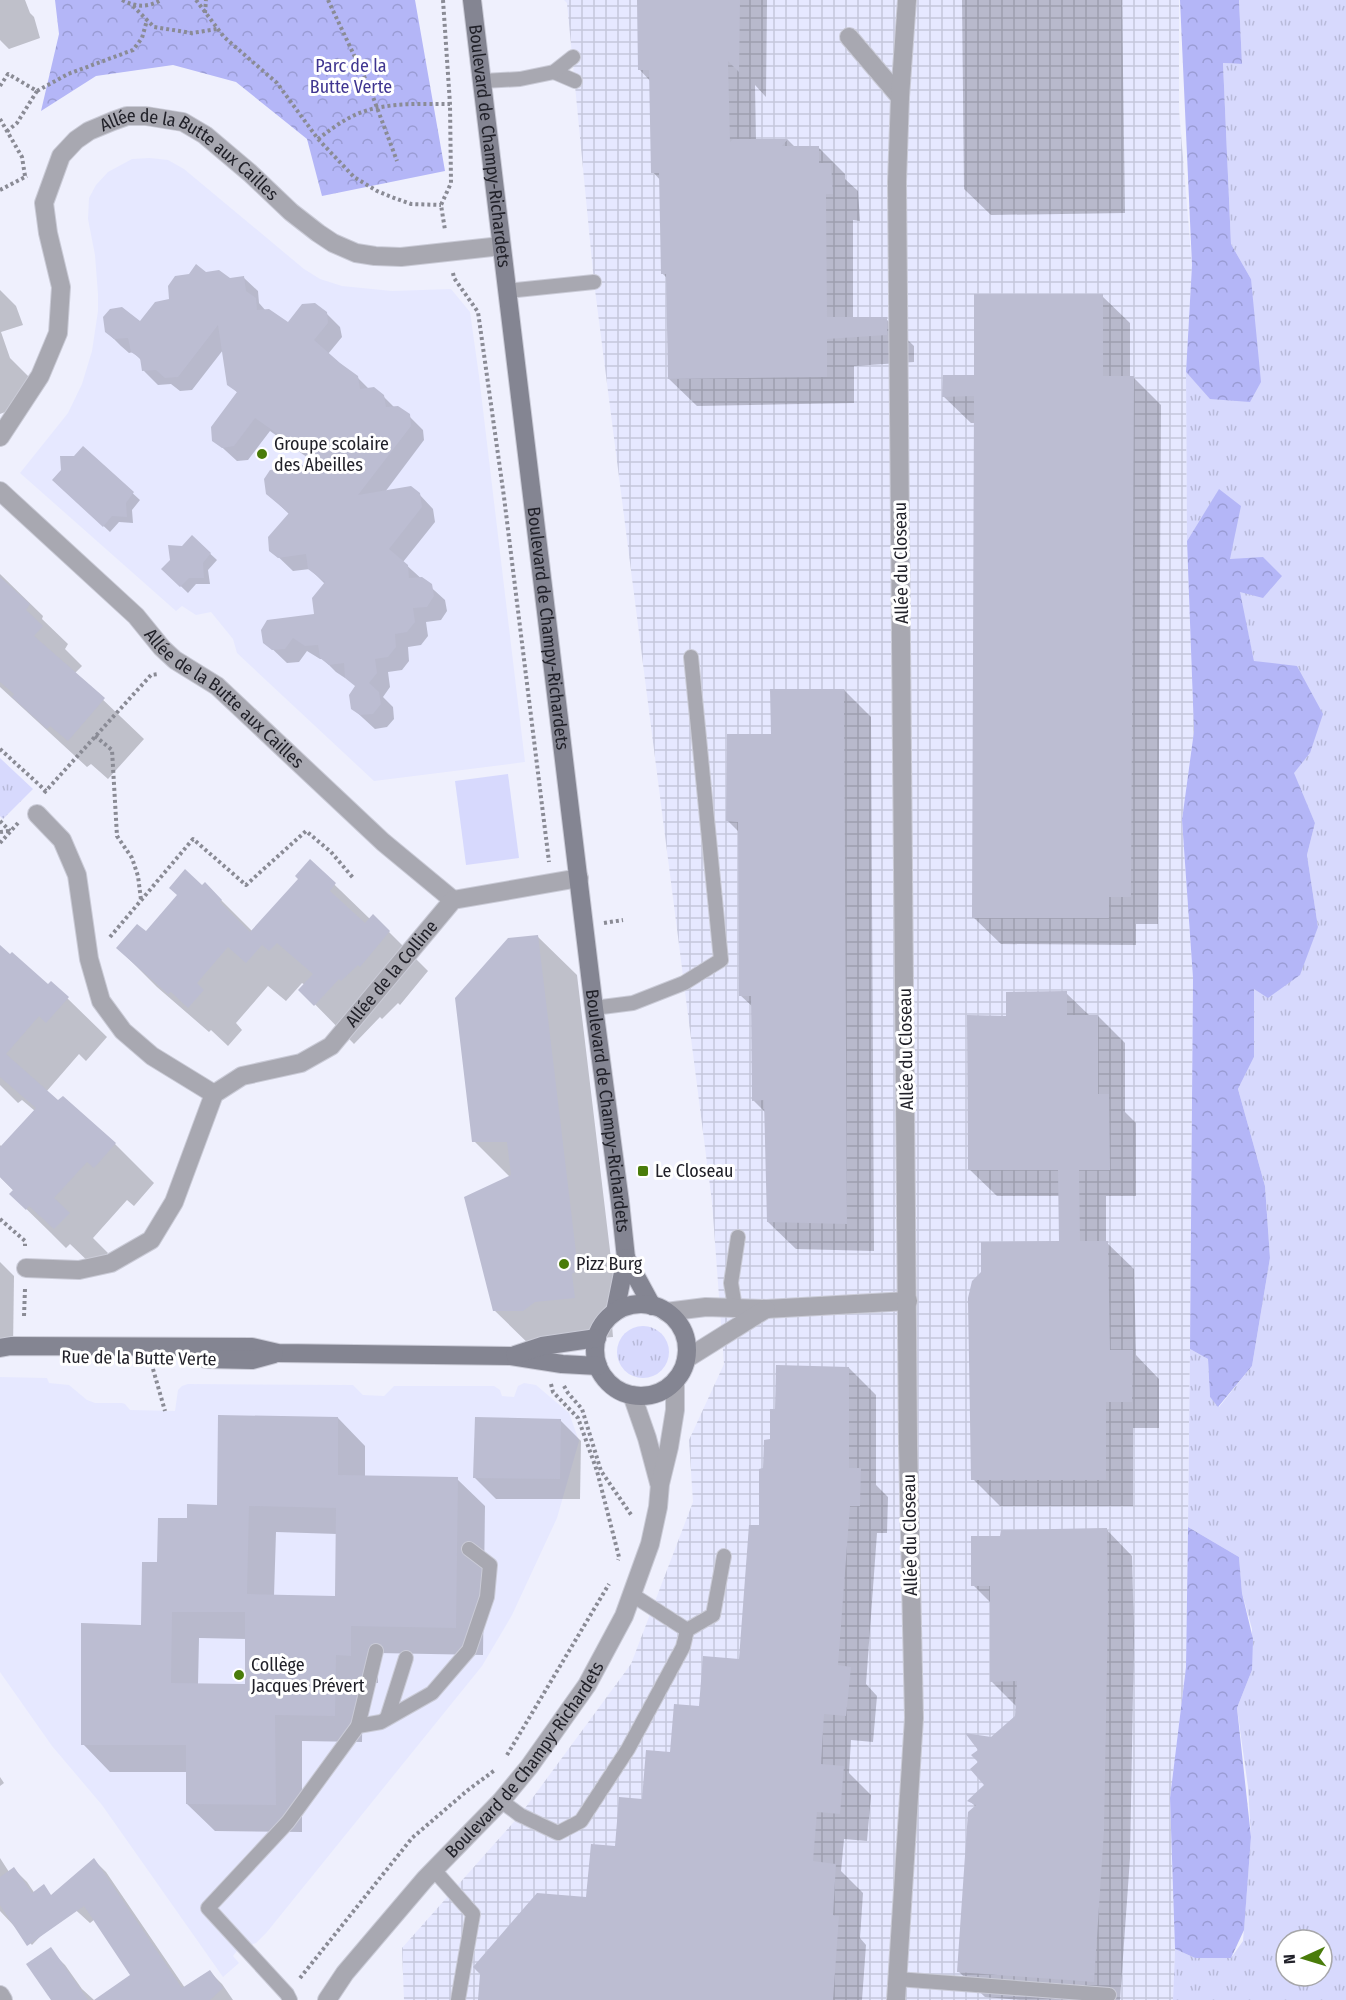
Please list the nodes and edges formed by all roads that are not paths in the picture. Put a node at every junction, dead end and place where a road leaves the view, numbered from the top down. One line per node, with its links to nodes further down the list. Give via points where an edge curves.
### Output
1 (472, 0): 6 (street, Boulevard de Champy-Richardets)
2 (908, 0): 8 (street, Allée du Closeau)
3 (849, 38): 8 (street)
4 (573, 57): 5 (lane)
5 (554, 72): 6 (lane); 7 (lane)
6 (483, 81): 9 (street, Boulevard de Champy-Richardets)
7 (575, 81)
8 (900, 97): 23 (street, Allée du Closeau, via 897,182)
9 (501, 246): 11 (street, Boulevard de Champy-Richardets); 12 (street, Allée de la Butte aux Cailles, via 401,257 356,253 318,233 205,135 183,122 127,116 105,124 76,140 61,156 44,202 61,287 58,333 40,376)
10 (594, 282): 11 (lane)
11 (507, 291): 16 (street, Boulevard de Champy-Richardets)
12 (0, 437)
13 (0, 490): 17 (street, Allée de la Butte aux Cailles, via 136,616 175,660 218,686 383,842)
14 (690, 657): 18 (lane, via 721,960 684,983 633,1003)
15 (37, 814): 19 (street, via 62,840 77,875 90,960 101,1001 123,1031 152,1056)
16 (579, 878): 17 (street); 18 (street, Boulevard de Champy-Richardets)
17 (453, 900): 19 (street, Allée de la Colline, via 331,1046 301,1063 242,1076)
18 (594, 1008): 21 (street, Boulevard de Champy-Richardets)
19 (214, 1094): 22 (street, via 174,1202 151,1240 111,1263 79,1270)
20 (738, 1237): 24 (lane, via 731,1283)
21 (626, 1258): 25 (street, Boulevard de Champy-Richardets); 27 (street, Boulevard de Champy-Richardets)
22 (26, 1269)
23 (908, 1301): 26 (street); 48 (street, Allée du Closeau, via 914,1718)
24 (735, 1307): 25 (street); 26 (street)
25 (659, 1309): 27 (street, via 633,1305); 33 (street, via 679,1325)
26 (766, 1309): 33 (street)
27 (615, 1312): 28 (street)
28 (597, 1338): 32 (street, Rue de la Butte Verte, via 542,1346); 34 (street)
29 (0, 1348): 30 (street, Rue de la Butte Verte, via 252,1347)
30 (278, 1353): 31 (street, Rue de la Butte Verte, via 252,1360); 32 (street, Rue de la Butte Verte)
31 (0, 1354)
32 (511, 1356): 34 (street, Rue de la Butte Verte)
33 (686, 1359): 35 (street)
34 (598, 1366): 36 (street, via 617,1389)
35 (675, 1381): 36 (street, via 655,1394); 37 (street, Boulevard de Champy-Richardets, via 672,1428)
36 (632, 1395): 37 (street, Boulevard de Champy-Richardets)
37 (660, 1484): 40 (street, Boulevard de Champy-Richardets, via 650,1544)
38 (469, 1549): 44 (lane, via 490,1565 487,1597 470,1650 432,1693)
39 (724, 1556): 41 (lane, via 713,1615)
40 (631, 1594): 41 (lane); 46 (street, Boulevard de Champy-Richardets, via 624,1616 587,1685)
41 (687, 1630): 46 (lane, via 683,1647 628,1749 581,1821 558,1833)
42 (376, 1651): 45 (lane)
43 (406, 1658): 44 (lane)
44 (387, 1718): 45 (lane)
45 (358, 1726): 51 (lane, via 288,1822 208,1908)
46 (501, 1801): 47 (street, Boulevard de Champy-Richardets)
47 (434, 1870): 53 (street, Boulevard de Champy-Richardets, via 345,1973); 54 (lane, via 473,1914)
48 (897, 1979): 50 (lane); 55 (street, Allée du Closeau)
49 (0, 1995): 52 (street)
50 (1108, 1995)
51 (288, 1997)
52 (3, 2000)
53 (327, 2000)
54 (458, 2000)
55 (896, 2000)

